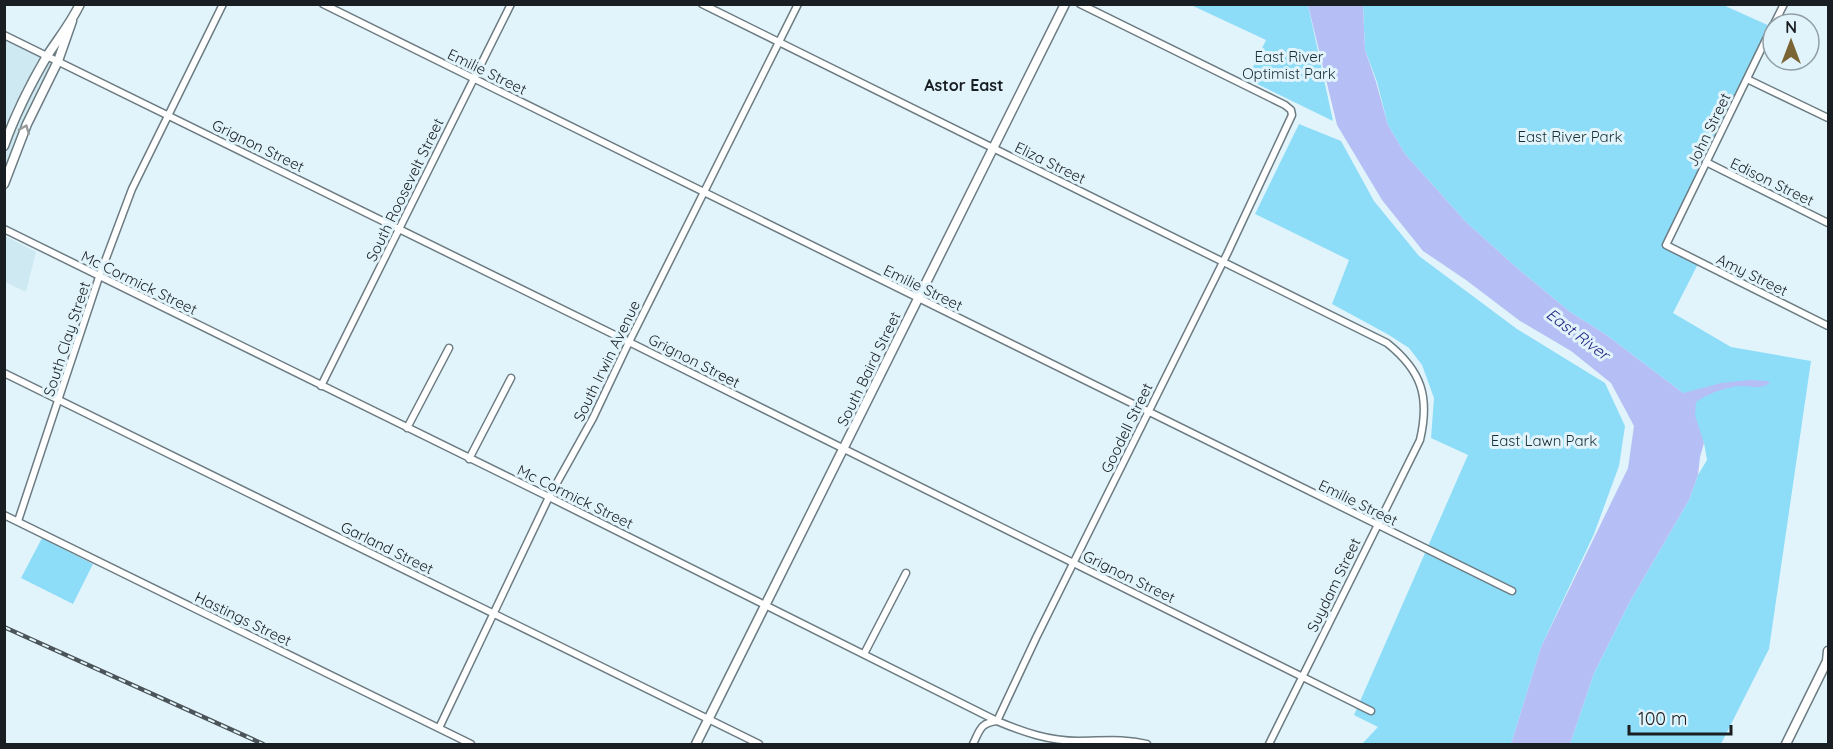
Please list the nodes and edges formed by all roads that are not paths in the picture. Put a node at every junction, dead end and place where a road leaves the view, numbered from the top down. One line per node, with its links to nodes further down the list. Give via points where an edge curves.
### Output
1 (80, 4): 9 (street)
2 (223, 4): 17 (street, South Clay Street)
3 (323, 4): 15 (street, Emilie Street)
4 (511, 4): 15 (street, South Roosevelt Street)
5 (702, 4): 11 (street, Eliza Street)
6 (798, 4): 11 (street, South Irwin Avenue)
7 (1065, 4): 20 (street, South Baird Street)
8 (1080, 4): 28 (street, Goodell Street, via 1285,105 1292,112)
9 (72, 21): 13 (street); 14 (street)
10 (4, 35): 13 (street, Grignon Street)
11 (779, 43): 20 (street, Eliza Street); 23 (street, South Irwin Avenue)
12 (1761, 50): 16 (street, John Street)
13 (48, 55): 14 (street, Grignon Street); 19 (street)
14 (58, 61): 17 (street, Grignon Street); 22 (street, one-way to 14, via 27,124)
15 (474, 78): 23 (street, Emilie Street); 26 (street, South Roosevelt Street)
16 (1747, 79): 18 (street); 21 (street, John Street)
17 (168, 115): 26 (street, Grignon Street); 29 (street, South Clay Street, via 132,189)
18 (1828, 118)
19 (4, 146)
20 (994, 149): 28 (street, Eliza Street); 30 (street, South Baird Street)
21 (1706, 162): 24 (street, Edison Street); 27 (street, John Street)
22 (4, 184)
23 (704, 193): 30 (street, Emilie Street); 32 (street, South Irwin Avenue)
24 (1828, 223)
25 (4, 229): 29 (street, Mc Cormick Street)
26 (399, 229): 32 (street, Grignon Street); 37 (street, South Roosevelt Street)
27 (1666, 245): 31 (street, Amy Street)
28 (1223, 262): 33 (street, Eliza Street); 39 (street, Goodell Street)
29 (99, 277): 37 (street, Mc Cormick Street); 38 (street, South Clay Street)
30 (919, 299): 39 (street, Emilie Street); 41 (street, South Baird Street)
31 (1828, 326)
32 (629, 342): 41 (street, Grignon Street); 43 (street, South Irwin Avenue)
33 (1387, 343): 46 (street, Suydam Street, via 1415,373 1423,393 1425,420 1420,440)
34 (449, 348): 40 (street)
35 (4, 372): 38 (street, Garland Street)
36 (511, 378): 42 (street)
37 (321, 386): 40 (street, Mc Cormick Street)
38 (59, 400): 45 (street, South Clay Street); 51 (street, Garland Street)
39 (1148, 412): 46 (street, Emilie Street); 47 (street, Goodell Street)
40 (407, 428): 42 (street, Mc Cormick Street)
41 (844, 450): 47 (street, Grignon Street); 50 (street, South Baird Street)
42 (469, 459): 43 (street, Mc Cormick Street)
43 (549, 497): 50 (street, Mc Cormick Street); 51 (street, South Irwin Avenue)
44 (4, 514): 45 (street, Hastings Street)
45 (18, 521): 59 (street, Hastings Street)
46 (1377, 526): 49 (street, Emilie Street); 55 (street, Suydam Street)
47 (1073, 563): 55 (street, Grignon Street); 58 (street, Goodell Street)
48 (906, 573): 53 (street)
49 (1512, 591)
50 (765, 605): 53 (street, Mc Cormick Street); 57 (street, South Baird Street)
51 (494, 614): 57 (street, Garland Street); 59 (street, South Irwin Avenue)
52 (1828, 651): 54 (street)
53 (864, 654): 58 (street, Mc Cormick Street)
54 (1828, 661): 66 (street)
55 (1302, 676): 56 (street, Grignon Street); 65 (street, Suydam Street)
56 (1371, 711)
57 (708, 719): 61 (street, South Baird Street); 62 (street, Garland Street)
58 (997, 721): 63 (street, Goodell Street, via 981,727); 64 (street, Mc Cormick Street, via 1046,738)
59 (439, 728): 60 (street, Hastings Street)
60 (471, 744)
61 (696, 744)
62 (759, 744)
63 (973, 744)
64 (1147, 744)
65 (1269, 744)
66 (1786, 744)

